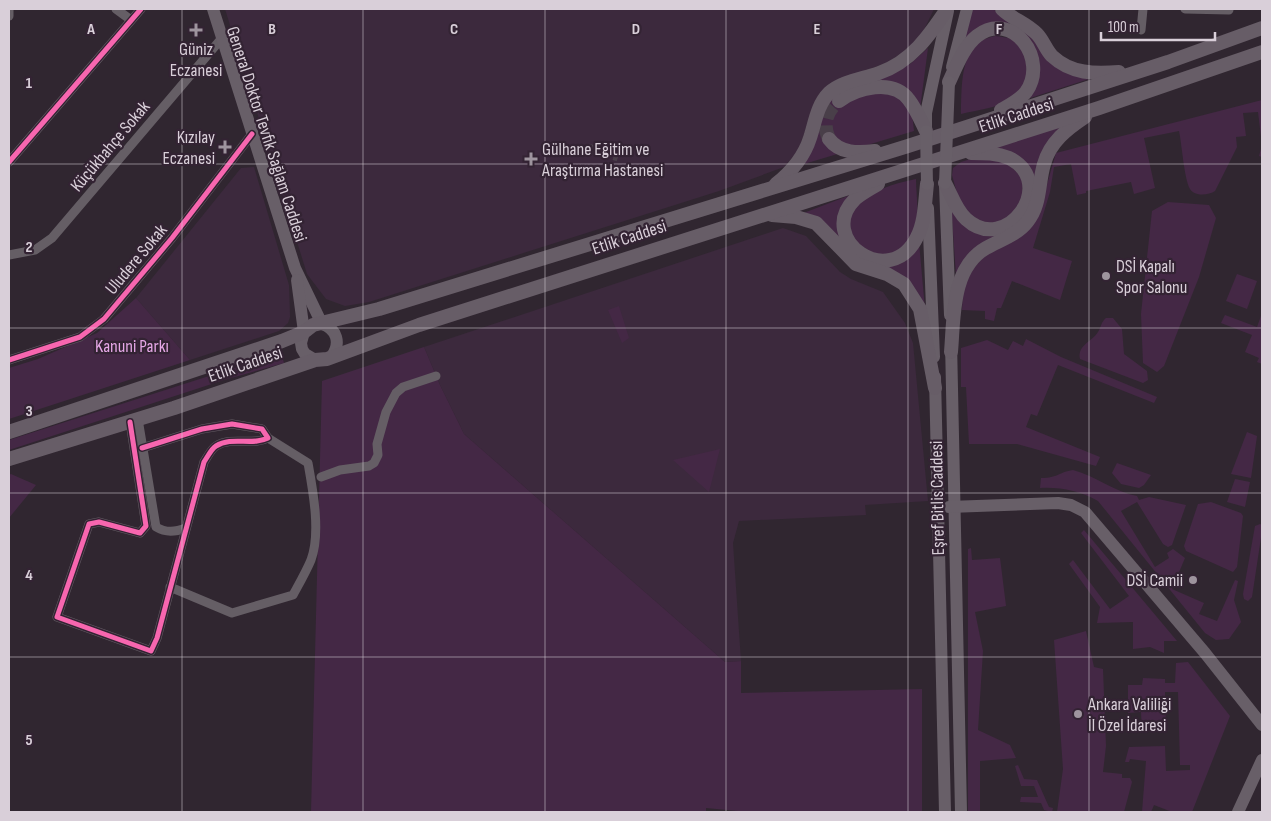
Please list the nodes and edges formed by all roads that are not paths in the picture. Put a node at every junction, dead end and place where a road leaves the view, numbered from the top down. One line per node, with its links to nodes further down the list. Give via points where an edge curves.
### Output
1 (9, 9): 11 (street)
2 (116, 9): 12 (street)
3 (141, 9): 12 (street)
4 (213, 9): 15 (main road, General Doktor Tevfik Sağlam Caddesi)
5 (948, 9): 21 (main road); 32 (main road, via 906,59 881,73 829,93 816,115 810,139 799,160)
6 (967, 9): 18 (main road, Eşref Bitlis Caddesi)
7 (1002, 9): 17 (main road, via 1038,35 1052,56 1079,71 1098,73)
8 (1143, 9): 14 (street)
9 (1185, 9): 10 (street)
10 (1229, 10)
11 (9, 16)
12 (131, 20): 28 (street)
13 (1262, 28): 17 (main road, Etlik Caddesi)
14 (1141, 30)
15 (222, 38): 24 (main road, General Doktor Tevfik Sağlam Caddesi); 34 (street, Küçükbahçe Sokak, via 52,238 35,250)
16 (1262, 52): 20 (main road, Etlik Caddesi)
17 (1144, 69): 22 (main road, Etlik Caddesi)
18 (949, 82): 22 (main road, via 976,37 987,30 998,28 1017,34 1028,46 1034,66 1033,78 1026,92); 30 (main road, Eşref Bitlis Caddesi, bridge)
19 (839, 101): 21 (main road, via 864,89 887,88 904,95)
20 (1099, 108): 27 (main road, Etlik Caddesi); 38 (main road, via 1067,130 1052,145 1043,166 1040,195 1027,222 1015,233 984,249 964,271 957,294)
21 (921, 112): 23 (main road)
22 (982, 123): 26 (main road, Etlik Caddesi)
23 (926, 131): 31 (main road, Eşref Bitlis Caddesi, bridge)
24 (252, 134): 35 (main road, General Doktor Tevfik Sağlam Caddesi); 40 (street, Uludere Sokak, via 104,319 80,337)
25 (829, 139): 26 (main road, via 842,150 856,152)
26 (908, 146): 32 (main road, Etlik Caddesi)
27 (963, 152): 29 (main road, Etlik Caddesi); 30 (main road, via 996,154 1021,167 1030,193 1018,217 995,229 976,226 966,219)
28 (9, 162)
29 (903, 171): 31 (main road, via 853,201 846,213 844,222 848,240 866,257 890,260 915,241); 33 (main road, Etlik Caddesi)
30 (945, 183): 38 (main road, Eşref Bitlis Caddesi)
31 (928, 184): 43 (main road, Eşref Bitlis Caddesi)
32 (770, 189): 36 (main road, Etlik Caddesi)
33 (764, 214): 39 (main road, Etlik Caddesi); 43 (main road, via 796,217 816,223 856,264 887,274 904,284 920,309)
34 (9, 255)
35 (295, 268): 36 (main road, General Doktor Tevfik Sağlam Caddesi); 37 (main road, General Doktor Tevfik Sağlam Caddesi)
36 (322, 324): 37 (main road, Etlik Caddesi, via 313,325); 39 (main road, via 332,329 337,340)
37 (304, 332): 41 (main road, via 302,349); 45 (main road, Etlik Caddesi)
38 (951, 352): 52 (main road, Eşref Bitlis Caddesi)
39 (332, 356): 41 (main road, Etlik Caddesi)
40 (9, 360)
41 (315, 360): 44 (main road, Etlik Caddesi)
42 (436, 376): 51 (street, via 402,387 396,393 386,412 374,463)
43 (935, 388): 53 (main road, Eşref Bitlis Caddesi)
44 (134, 421): 47 (main road, Etlik Caddesi); 48 (street); 55 (street, via 146,526 140,533 99,522 89,524 57,617 152,651)
45 (9, 432)
46 (268, 438): 48 (street, via 262,430 232,424 202,428); 54 (street, via 259,442 234,441 216,446 204,462); 55 (street, via 308,463 315,505 311,559 293,595 232,613)
47 (49, 448): 49 (main road, Etlik Caddesi); 50 (main road)
48 (142, 448): 54 (street, via 156,527 175,532)
49 (9, 459)
50 (9, 465)
51 (321, 477)
52 (956, 507): 53 (main road); 56 (main road, via 1055,503 1083,511); 59 (main road, Eşref Bitlis Caddesi)
53 (939, 508): 58 (main road, Eşref Bitlis Caddesi)
54 (186, 528): 55 (street)
55 (170, 587)
56 (1262, 725)
57 (1262, 760): 60 (main road)
58 (945, 812)
59 (961, 812)
60 (1238, 812)

